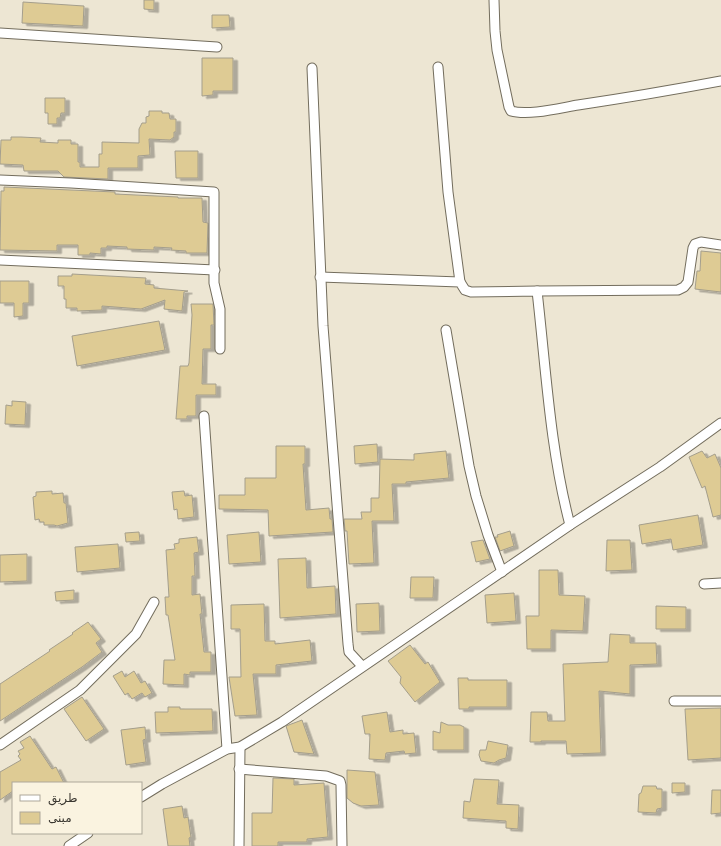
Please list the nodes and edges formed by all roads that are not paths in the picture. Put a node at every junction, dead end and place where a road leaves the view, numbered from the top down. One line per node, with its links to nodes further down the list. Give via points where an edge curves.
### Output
1 (494, 0): 6 (street, via 496,50 511,112 518,114 620,100)
2 (0, 33): 3 (street)
3 (217, 47)
4 (438, 67): 12 (street, via 448,192)
5 (312, 68): 11 (street)
6 (721, 81)
7 (0, 180): 10 (street, via 214,192)
8 (721, 245): 13 (street, via 701,242 695,244 688,282 678,290)
9 (0, 260): 10 (street)
10 (215, 270): 15 (street, via 214,283 220,309)
11 (320, 277): 12 (street); 23 (street, via 348,644 349,652)
12 (460, 282): 13 (street, via 465,290 471,292)
13 (537, 291): 18 (street, via 553,434)
14 (446, 330): 19 (street, via 469,466 488,535)
15 (220, 349)
16 (204, 416): 28 (street)
17 (721, 423): 18 (street, via 630,487)
18 (570, 525): 19 (street)
19 (502, 572): 23 (street)
20 (721, 583): 21 (street)
21 (704, 584)
22 (154, 602): 26 (street, via 136,634 80,690)
23 (362, 666): 27 (street, via 282,722)
24 (674, 701): 25 (street)
25 (721, 701)
26 (0, 745)
27 (240, 747): 28 (street); 29 (street)
28 (228, 749): 30 (street)
29 (239, 769): 33 (street); 34 (street, via 326,776 340,781)
30 (142, 796)
31 (87, 834): 32 (street)
32 (69, 846)
33 (239, 846)
34 (342, 846)

